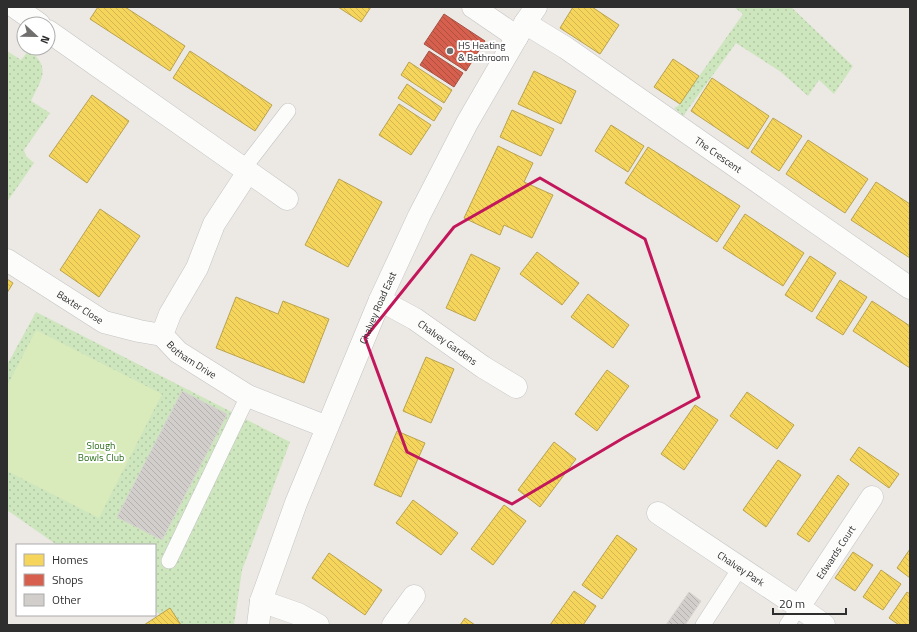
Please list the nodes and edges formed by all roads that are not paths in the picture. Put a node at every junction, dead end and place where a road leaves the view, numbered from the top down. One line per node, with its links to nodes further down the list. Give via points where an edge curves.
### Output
1 (15, 7): 3 (street)
2 (473, 7): 4 (street, The Crescent)
3 (28, 16)
4 (526, 22): 10 (street, The Crescent); 11 (street, Chalvey Road East, via 467,123 419,216)
5 (56, 37): 7 (street)
6 (288, 111): 7 (lane)
7 (246, 170): 8 (street); 12 (street, Botham Drive, via 214,224 197,268 170,314)
8 (287, 199)
9 (7, 260): 12 (street, Baxter Close, via 104,322)
10 (910, 288)
11 (380, 300): 13 (street, Chalvey Gardens, via 415,319); 15 (street, Chalvey Road East)
12 (162, 335): 14 (street, Botham Drive, via 178,352)
13 (516, 387)
14 (248, 396): 15 (street, Botham Drive); 18 (lane)
15 (327, 427): 21 (street, Chalvey Road East, via 296,502)
16 (872, 497): 22 (street, Edwards Court)
17 (658, 513): 19 (street, Chalvey Park)
18 (169, 561)
19 (740, 568): 22 (street, Chalvey Park); 26 (lane)
20 (414, 596): 25 (street)
21 (261, 601): 23 (street, Chalvey Road East); 24 (street, via 298,614)
22 (799, 607): 27 (lane); 28 (street, Chalvey Park)
23 (258, 625)
24 (318, 625)
25 (392, 625)
26 (703, 625)
27 (787, 625)
28 (824, 625)

